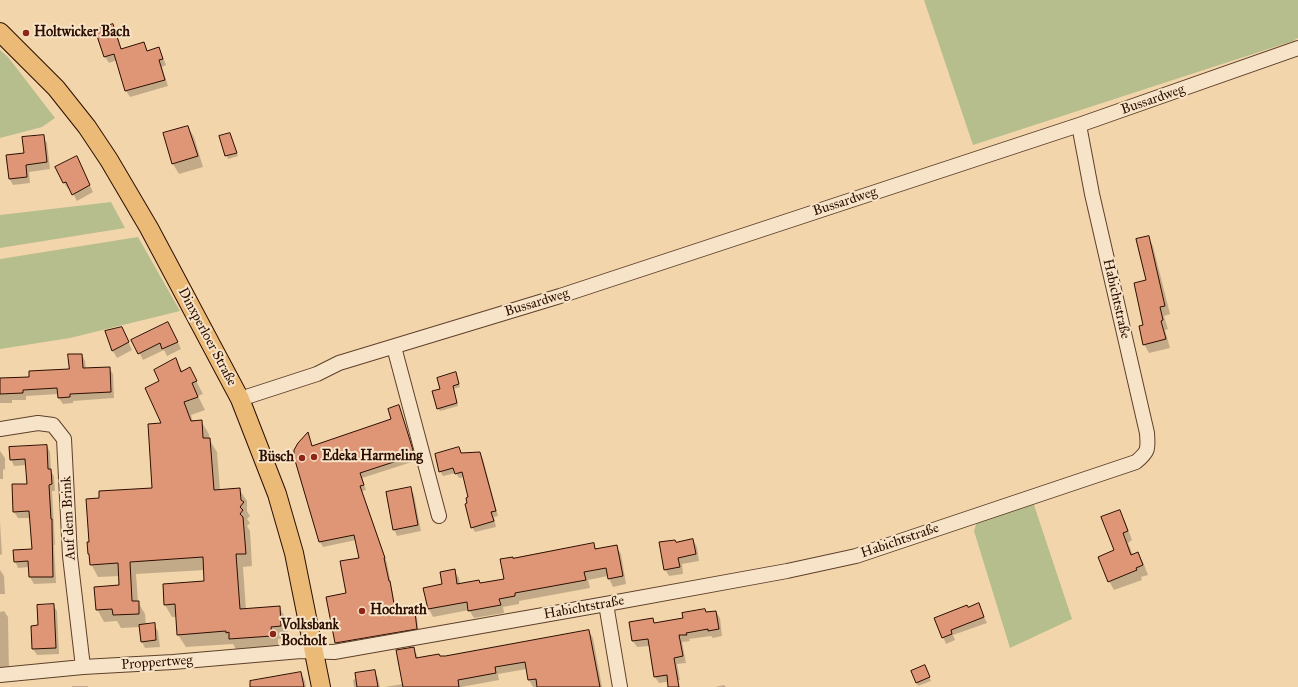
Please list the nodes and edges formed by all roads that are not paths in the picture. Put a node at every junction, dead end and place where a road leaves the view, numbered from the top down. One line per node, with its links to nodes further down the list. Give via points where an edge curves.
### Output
1 (0, 32): 5 (main road, Dinxperloer Straße, via 56,88 110,160)
2 (1297, 49): 3 (street, Bussardweg)
3 (1079, 126): 4 (street, Bussardweg, via 560,296); 8 (street, Habichtstraße, via 1147,433 1148,450 1142,457 1136,462 856,556)
4 (394, 347): 5 (street, Bussardweg, via 339,363 317,374); 7 (street)
5 (240, 399): 9 (main road, Dinxperloer Straße, via 277,494 294,553)
6 (0, 428): 10 (street, Auf dem Brink, via 38,422 53,425 64,439 70,556)
7 (439, 516)
8 (606, 604): 9 (street, Habichtstraße, via 334,652); 13 (street)
9 (314, 651): 10 (street, Proppertweg); 12 (main road, Dinxperloer Straße)
10 (83, 667): 11 (street, Proppertweg)
11 (0, 675)
12 (321, 687)
13 (620, 687)

